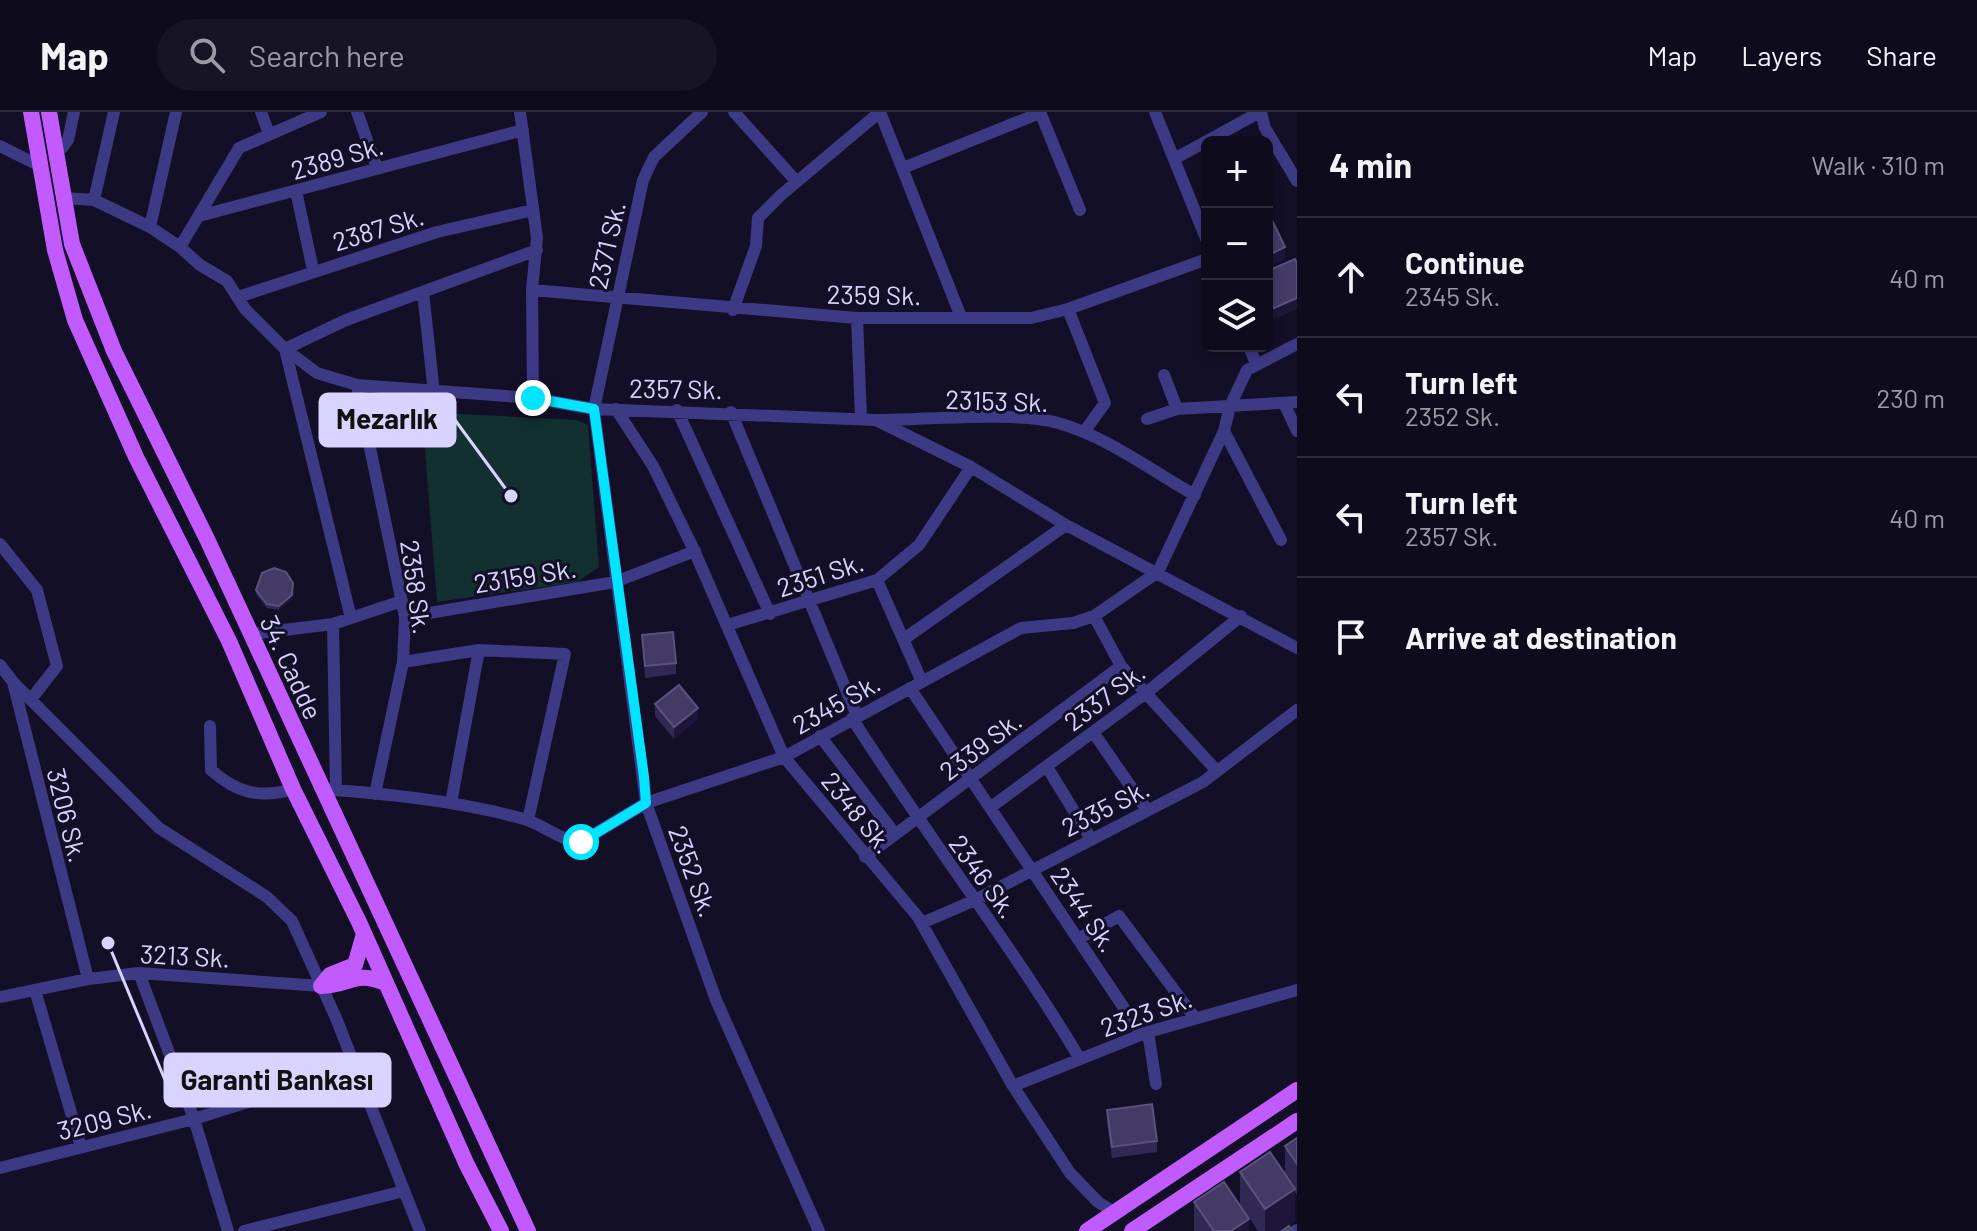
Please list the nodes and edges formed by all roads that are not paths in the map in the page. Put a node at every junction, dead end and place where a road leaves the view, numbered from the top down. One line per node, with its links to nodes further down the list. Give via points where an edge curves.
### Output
1 (31, 112): 21 (main road, 34. Cadde)
2 (49, 112): 19 (main road, 34. Cadde)
3 (74, 112): 19 (street, via 68,140)
4 (114, 112): 28 (street)
5 (176, 112): 33 (street)
6 (261, 112): 17 (street)
7 (319, 112): 17 (street)
8 (357, 112): 22 (street)
9 (520, 112): 16 (street)
10 (702, 112): 41 (street, 2371 Sk., via 654,157 643,180)
11 (734, 112): 24 (street)
12 (880, 112): 23 (street); 24 (street)
13 (1040, 112): 23 (street); 30 (street)
14 (1155, 112): 20 (street)
15 (1260, 112): 20 (street); 25 (street)
16 (523, 130): 22 (street, 2389 Sk.); 29 (street)
17 (269, 134): 31 (street, via 239,148)
18 (0, 146): 21 (street)
19 (54, 148): 27 (main road, 34. Cadde)
20 (1174, 159): 32 (street)
21 (40, 166): 105 (main road, 34. Cadde, via 75,320 136,457 229,641)
22 (377, 168): 26 (street, 2389 Sk.)
23 (903, 168): 44 (street)
24 (796, 181): 43 (street, via 758,218 756,246)
25 (1297, 181)
26 (296, 191): 31 (street, 2389 Sk.); 37 (street)
27 (64, 198): 28 (street, 2357 Sk.); 85 (main road, 34. Cadde, via 72,244 114,351)
28 (94, 200): 33 (street, 2357 Sk.)
29 (533, 210): 35 (street); 37 (street, 2387 Sk., via 437,232)
30 (1080, 210)
31 (199, 216): 34 (street)
32 (1201, 226)
33 (150, 227): 34 (street, 2357 Sk.)
34 (180, 247): 40 (street, 2357 Sk., via 227,281)
35 (537, 250): 38 (street); 39 (street)
36 (1201, 261): 42 (street, 2359 Sk.)
37 (313, 270): 40 (street, 2387 Sk.)
38 (532, 290): 41 (street, 2359 Sk.); 53 (street)
39 (423, 292): 47 (street); 52 (street)
40 (238, 297): 47 (street, 2357 Sk.)
41 (616, 299): 43 (street, 2359 Sk.); 56 (street, 2371 Sk.)
42 (1068, 309): 44 (street, 2359 Sk., via 1031,318); 66 (street, via 1105,403)
43 (733, 310): 45 (street, 2359 Sk.)
44 (961, 317): 45 (street, 2359 Sk.)
45 (857, 318): 61 (street)
46 (1297, 344): 49 (street)
47 (285, 349): 51 (street, 2357 Sk., via 317,373); 82 (street)
48 (1251, 352): 49 (street)
49 (1256, 364): 55 (street, via 1247,370)
50 (1164, 375): 58 (street)
51 (357, 385): 52 (street, 2357 Sk.); 76 (street, 2358 Sk.)
52 (434, 393): 53 (street, 2357 Sk.)
53 (533, 398): 56 (street, 2357 Sk.)
54 (1290, 403): 55 (street); 65 (street)
55 (1230, 406): 58 (street); 64 (street)
56 (594, 409): 57 (street, 2357 Sk.); 75 (street, 2352 Sk.)
57 (616, 409): 59 (street, 2357 Sk.); 72 (street, 2348 Sk., via 653,466)
58 (1177, 409): 62 (street)
59 (677, 410): 60 (street, 2357 Sk.); 78 (street)
60 (731, 412): 61 (street, 2357 Sk.); 77 (street, 2346 Sk.)
61 (861, 417): 63 (street, 2357 Sk.)
62 (1147, 419)
63 (876, 420): 66 (street, 23153 Sk., via 1027,419); 67 (street, 2357 Sk.)
64 (1224, 431): 68 (street); 70 (street)
65 (1297, 431)
66 (1084, 432): 68 (street, 23153 Sk.)
67 (971, 467): 69 (street, 2357 Sk.); 74 (street, 2351 Sk., via 919,545)
68 (1195, 495): 73 (street)
69 (1066, 525): 73 (street, 2357 Sk.); 86 (street)
70 (1281, 540)
71 (0, 544): 95 (street, via 37,590 57,666)
72 (695, 551): 75 (street, 23159 Sk.); 84 (street, 2348 Sk.)
73 (1158, 572): 79 (street, 2345 Sk.); 80 (street, 2357 Sk.)
74 (877, 580): 77 (street, 2351 Sk.); 86 (street, 2344 Sk.)
75 (615, 582): 81 (street, 23159 Sk.); 109 (street, 2352 Sk.)
76 (402, 601): 81 (street, 2358 Sk.); 82 (street)
77 (807, 601): 78 (street, 2351 Sk.); 97 (street, 2346 Sk.)
78 (770, 614): 84 (street, 2351 Sk.)
79 (1094, 616): 91 (street); 93 (street, 2345 Sk., via 1021,628)
80 (1241, 616): 87 (street, 2357 Sk.); 94 (street, 2337 Sk.)
81 (405, 617): 89 (street, 2358 Sk.)
82 (351, 618): 83 (street)
83 (333, 624): 85 (street); 106 (street)
84 (727, 625): 101 (street, 2348 Sk.)
85 (251, 634): 106 (main road, 34. Cadde)
86 (904, 639): 93 (street, 2344 Sk.)
87 (1297, 648)
88 (479, 650): 89 (street); 108 (street); 113 (street, via 565,654)
89 (403, 662): 107 (street, 2358 Sk.)
90 (0, 665): 92 (street, 3206 Sk.)
91 (1121, 666): 94 (street); 104 (street, 2339 Sk.)
92 (13, 682): 95 (street); 124 (street, 3206 Sk.)
93 (916, 685): 97 (street, 2345 Sk.); 104 (street, 2344 Sk.)
94 (1146, 693): 99 (street, 2337 Sk.); 103 (street)
95 (32, 698): 126 (street, via 159,828 267,897 292,921)
96 (1297, 710): 103 (street, 2335 Sk.)
97 (854, 717): 100 (street, 2345 Sk.); 112 (street, 2346 Sk.)
98 (210, 726): 105 (street, via 211,770 225,783 270,796)
99 (1093, 732): 102 (street, 2337 Sk.); 111 (street)
100 (820, 736): 101 (street, 2345 Sk.); 114 (street)
101 (784, 757): 109 (street, 2345 Sk.); 116 (street, 2348 Sk.)
102 (1047, 767): 110 (street, 2337 Sk.); 115 (street)
103 (1217, 771): 111 (street, 2335 Sk.)
104 (971, 781): 110 (street, 2344 Sk.); 112 (street, 2339 Sk.)
105 (293, 789): 120 (main road, 34. Cadde)
106 (329, 789): 107 (street); 148 (main road, 34. Cadde)
107 (375, 794): 108 (street)
108 (451, 803): 113 (street)
109 (646, 803): 113 (street, 2345 Sk., via 581,842); 149 (street, 2352 Sk., via 716,1000)
110 (991, 807): 117 (street, 2344 Sk.)
111 (1147, 810): 115 (street, 2335 Sk.)
112 (915, 819): 114 (street, 2339 Sk.); 118 (street, 2346 Sk.)
113 (528, 820)
114 (895, 834): 116 (street, 2339 Sk.)
115 (1091, 839): 117 (street, 2335 Sk.)
116 (865, 857): 119 (street, 2348 Sk.)
117 (1032, 870): 118 (street, 2335 Sk.); 121 (street, 2344 Sk.)
118 (973, 901): 119 (street, 2335 Sk.); 132 (street, 2346 Sk., via 1029,974)
119 (922, 923): 135 (street, 2348 Sk.)
120 (364, 934): 122 (main road); 125 (main road, 34. Cadde)
121 (1078, 939): 130 (street, via 1119,916); 131 (street, 2344 Sk.)
122 (357, 970): 125 (main road); 126 (main road, via 330,975)
123 (139, 973): 124 (street, 3213 Sk.); 126 (street, 3213 Sk.); 137 (street)
124 (88, 979): 127 (street, 3213 Sk.)
125 (386, 983): 147 (main road, 34. Cadde)
126 (321, 986): 133 (street)
127 (35, 990): 129 (street, 3213 Sk.); 139 (street)
128 (1297, 990): 130 (street, 2323 Sk.)
129 (0, 997)
130 (1195, 1018): 131 (street, 2323 Sk.)
131 (1145, 1034): 132 (street, 2323 Sk.); 134 (street, 2344 Sk.)
132 (1080, 1059): 135 (street, 2323 Sk.)
133 (355, 1068): 137 (street, 3209 Sk.); 141 (street)
134 (1156, 1084)
135 (1013, 1086): 142 (street, 2348 Sk., via 1070,1173)
136 (1297, 1090): 142 (main road)
137 (194, 1119): 139 (street, 3209 Sk.); 144 (street)
138 (1297, 1121): 143 (main road)
139 (81, 1147): 140 (street, 3209 Sk.)
140 (0, 1168)
141 (404, 1191): 145 (street); 146 (street)
142 (1114, 1212): 150 (main road)
143 (1142, 1229)
144 (228, 1231)
145 (244, 1231)
146 (420, 1231)
147 (501, 1231)
148 (528, 1231)
149 (819, 1231)
150 (1087, 1231)

